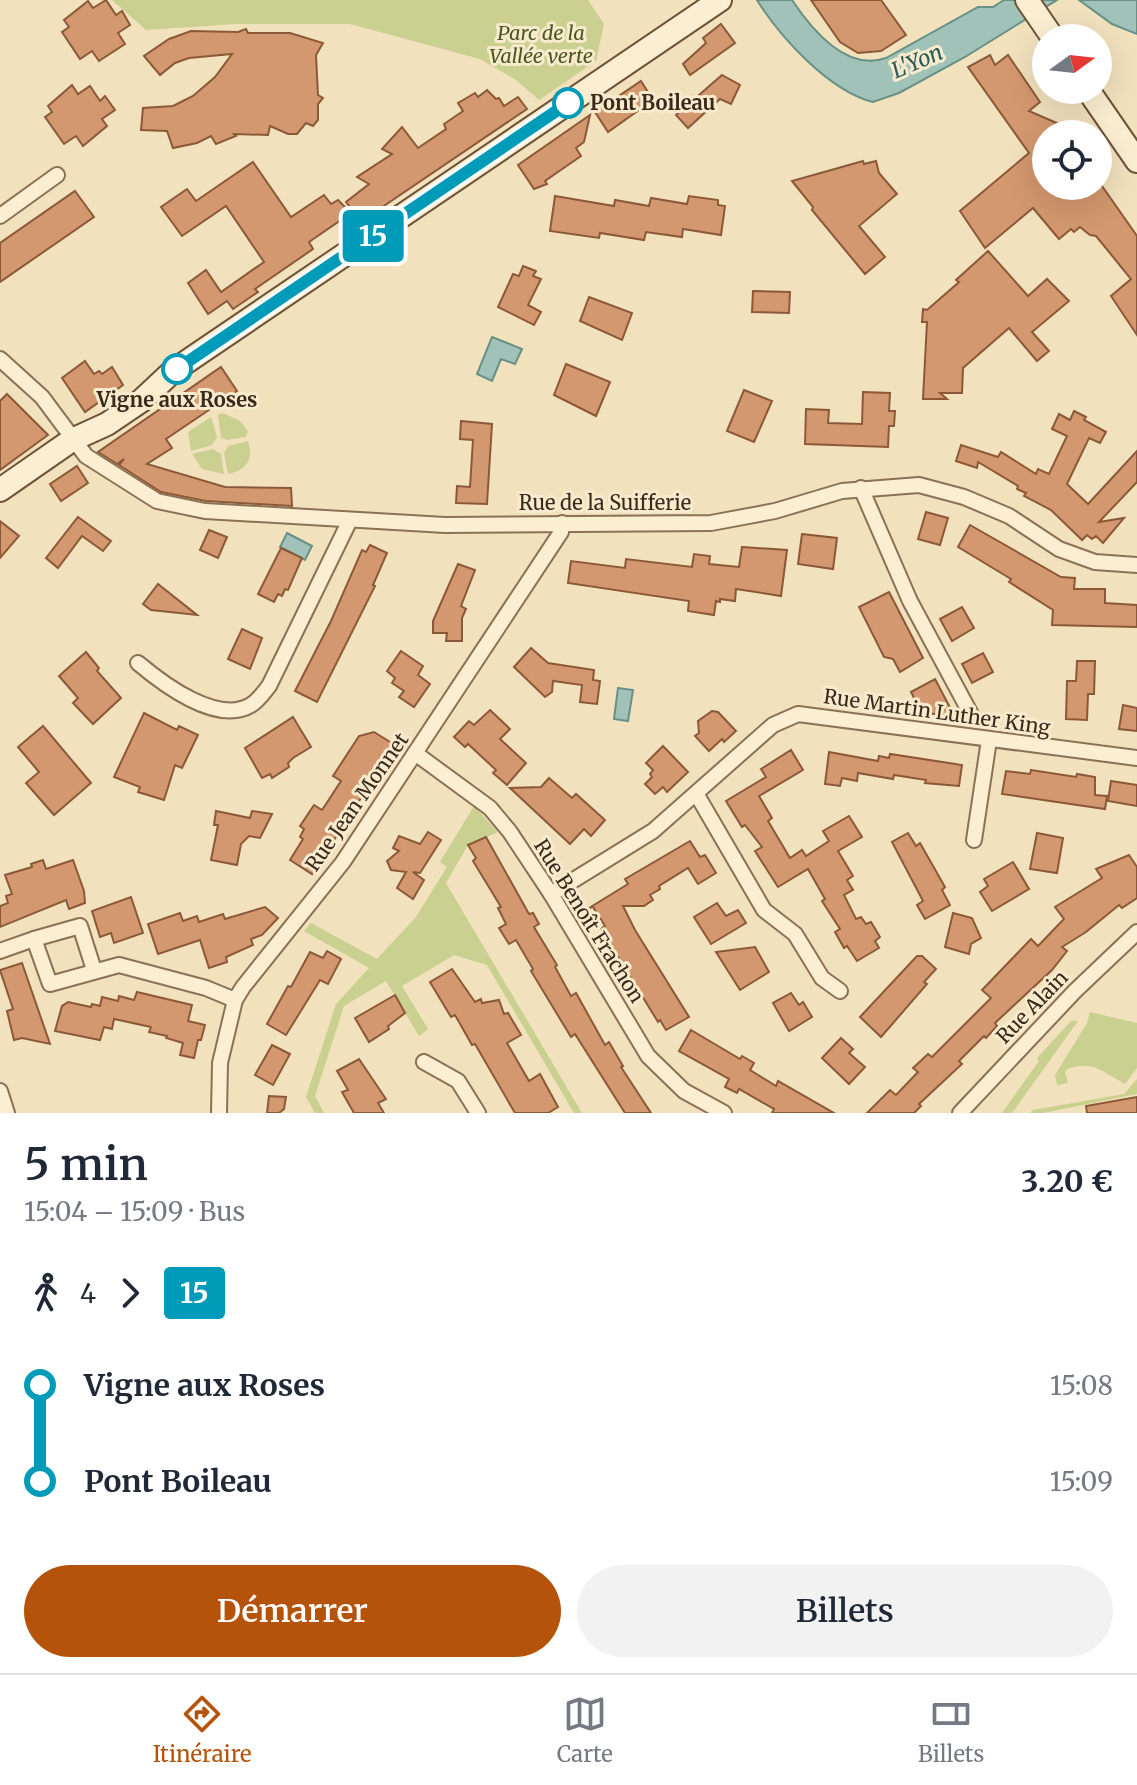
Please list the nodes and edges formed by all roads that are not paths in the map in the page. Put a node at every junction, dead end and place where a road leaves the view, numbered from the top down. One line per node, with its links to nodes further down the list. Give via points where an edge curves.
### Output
1 (720, 0): 9 (main road, via 173,371 141,401)
2 (1027, 0): 3 (main road)
3 (1043, 24)
4 (1098, 104): 5 (main road)
5 (1137, 161)
6 (57, 175): 7 (street)
7 (0, 216)
8 (0, 359): 9 (street, Rue de la Suifferie, via 42,397)
9 (72, 440): 11 (main road); 12 (street, Rue de la Suifferie, via 86,456 157,501 205,511)
10 (861, 488): 13 (street, Rue de la Suifferie, via 711,523); 14 (street, Rue de la Suifferie, via 919,485 964,497 1009,516 1059,549 1095,562); 16 (street, via 910,601)
11 (0, 490)
12 (350, 520): 13 (street, Rue de la Suifferie); 15 (street, via 269,686 252,705 229,711 214,708 167,687)
13 (562, 523): 18 (street, Rue Jean Monnet, via 561,532)
14 (1137, 565)
15 (138, 663)
16 (973, 718)
17 (989, 740): 19 (street, Rue Martin Luther King); 20 (street, Rue Martin Luther King, via 798,714 773,725); 21 (street)
18 (415, 753): 22 (street, Rue Benoît Frachon, via 490,808); 28 (street, Rue Jean Monnet, via 343,862)
19 (1137, 758)
20 (697, 795): 22 (street, Rue Martin Luther King, via 653,831); 27 (street, via 764,910 795,934 822,978)
21 (974, 840)
22 (551, 894): 34 (street, Rue Benoît Frachon, via 648,1056 684,1091)
23 (1137, 932): 35 (street, Rue Alain)
24 (34, 939): 25 (street); 26 (street, via 50,984); 26 (street, via 80,926)
25 (0, 951)
26 (94, 970): 28 (street, via 119,965)
27 (840, 991)
28 (235, 1000): 32 (street, Rue Jean Monnet, via 220,1063)
29 (424, 1062): 33 (street, via 458,1081)
30 (0, 1091): 31 (street)
31 (7, 1113)
32 (219, 1113)
33 (478, 1113)
34 (724, 1113)
35 (960, 1113)

